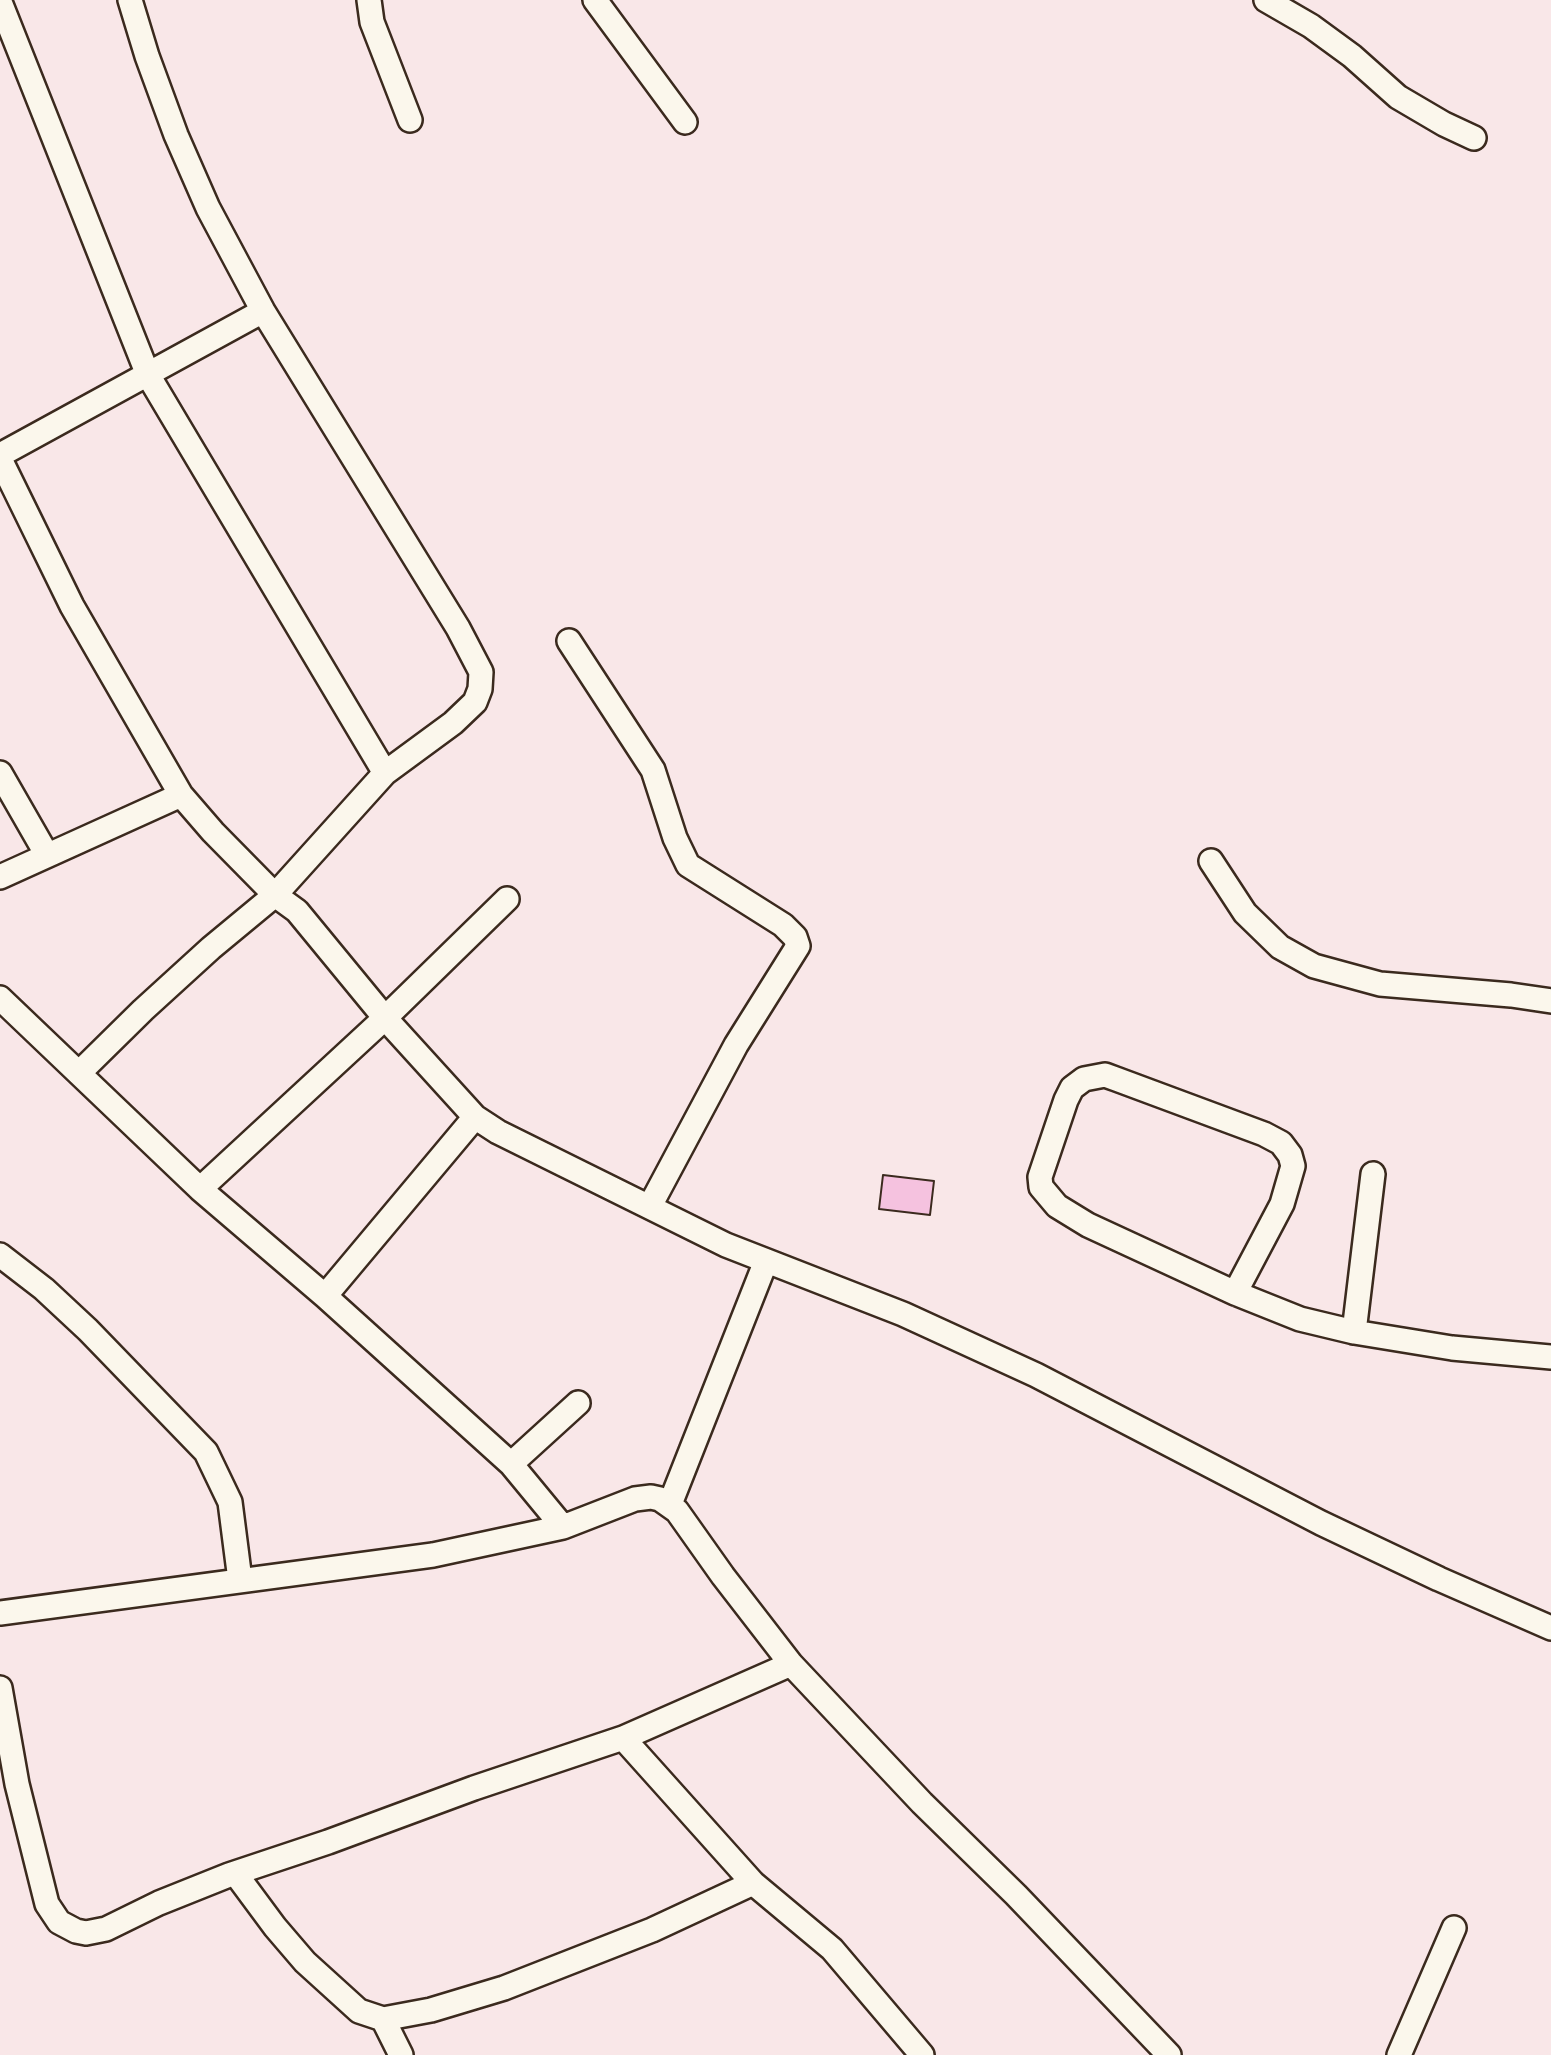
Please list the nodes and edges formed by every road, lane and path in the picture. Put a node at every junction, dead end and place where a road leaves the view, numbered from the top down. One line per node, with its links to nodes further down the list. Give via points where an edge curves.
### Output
1 (130, 0): 9 (street, via 176,135 208,208)
2 (369, 0): 6 (street, via 372,22)
3 (1266, 0): 8 (street, via 1332,41 1398,97)
4 (0, 2): 10 (street)
5 (608, 5): 7 (street)
6 (410, 120)
7 (685, 122)
8 (1474, 138)
9 (263, 311): 10 (street); 14 (street, via 481,672 475,702)
10 (148, 374): 11 (street); 14 (street)
11 (0, 457): 15 (street, via 72,606)
12 (569, 641): 28 (street, via 653,770 688,865 783,925 798,946 736,1045)
13 (0, 773): 16 (street)
14 (385, 774): 19 (street)
15 (181, 795): 16 (street); 19 (street)
16 (47, 855): 18 (street)
17 (1210, 861): 22 (street, via 1245,913 1280,947 1314,966 1380,984)
18 (0, 877)
19 (275, 895): 23 (street, via 298,911); 24 (street, via 201,956)
20 (508, 899): 23 (street)
21 (0, 998): 24 (street)
22 (1551, 1001)
23 (385, 1018): 25 (street); 27 (street)
24 (79, 1073): 27 (street)
25 (475, 1117): 28 (street); 32 (street)
26 (1373, 1174): 33 (street)
27 (201, 1189): 32 (street)
28 (650, 1206): 30 (street)
29 (0, 1255): 39 (street, via 89,1330 206,1452 230,1502)
30 (766, 1261): 37 (street); 41 (street, via 903,1314 1036,1375 1321,1523)
31 (1235, 1293): 31 (street, via 1282,1204 1293,1167 1290,1155 1281,1143 1264,1134 1116,1079 1105,1075 1084,1079 1066,1100 1040,1177 1041,1187 1057,1206 1088,1225); 33 (street, via 1300,1319)
32 (325, 1296): 36 (street)
33 (1354, 1332): 34 (street, via 1452,1348)
34 (1551, 1357)
35 (578, 1403): 36 (street)
36 (511, 1464): 38 (street)
37 (670, 1504): 38 (street, via 651,1497 635,1499); 42 (street)
38 (563, 1527): 39 (street, via 433,1555)
39 (240, 1580): 40 (street)
40 (0, 1613)
41 (1551, 1628)
42 (791, 1664): 44 (street); 51 (street)
43 (0, 1688): 45 (street, via 42,1891 59,1922 76,1931 97,1932)
44 (623, 1738): 45 (street); 46 (street)
45 (235, 1873): 48 (street, via 305,1962 359,2011)
46 (753, 1883): 48 (street, via 652,1930 504,1988 431,2011); 50 (street, via 832,1949)
47 (1454, 1928): 52 (street)
48 (383, 2019): 49 (street)
49 (401, 2055)
50 (922, 2055)
51 (1169, 2055)
52 (1399, 2055)

